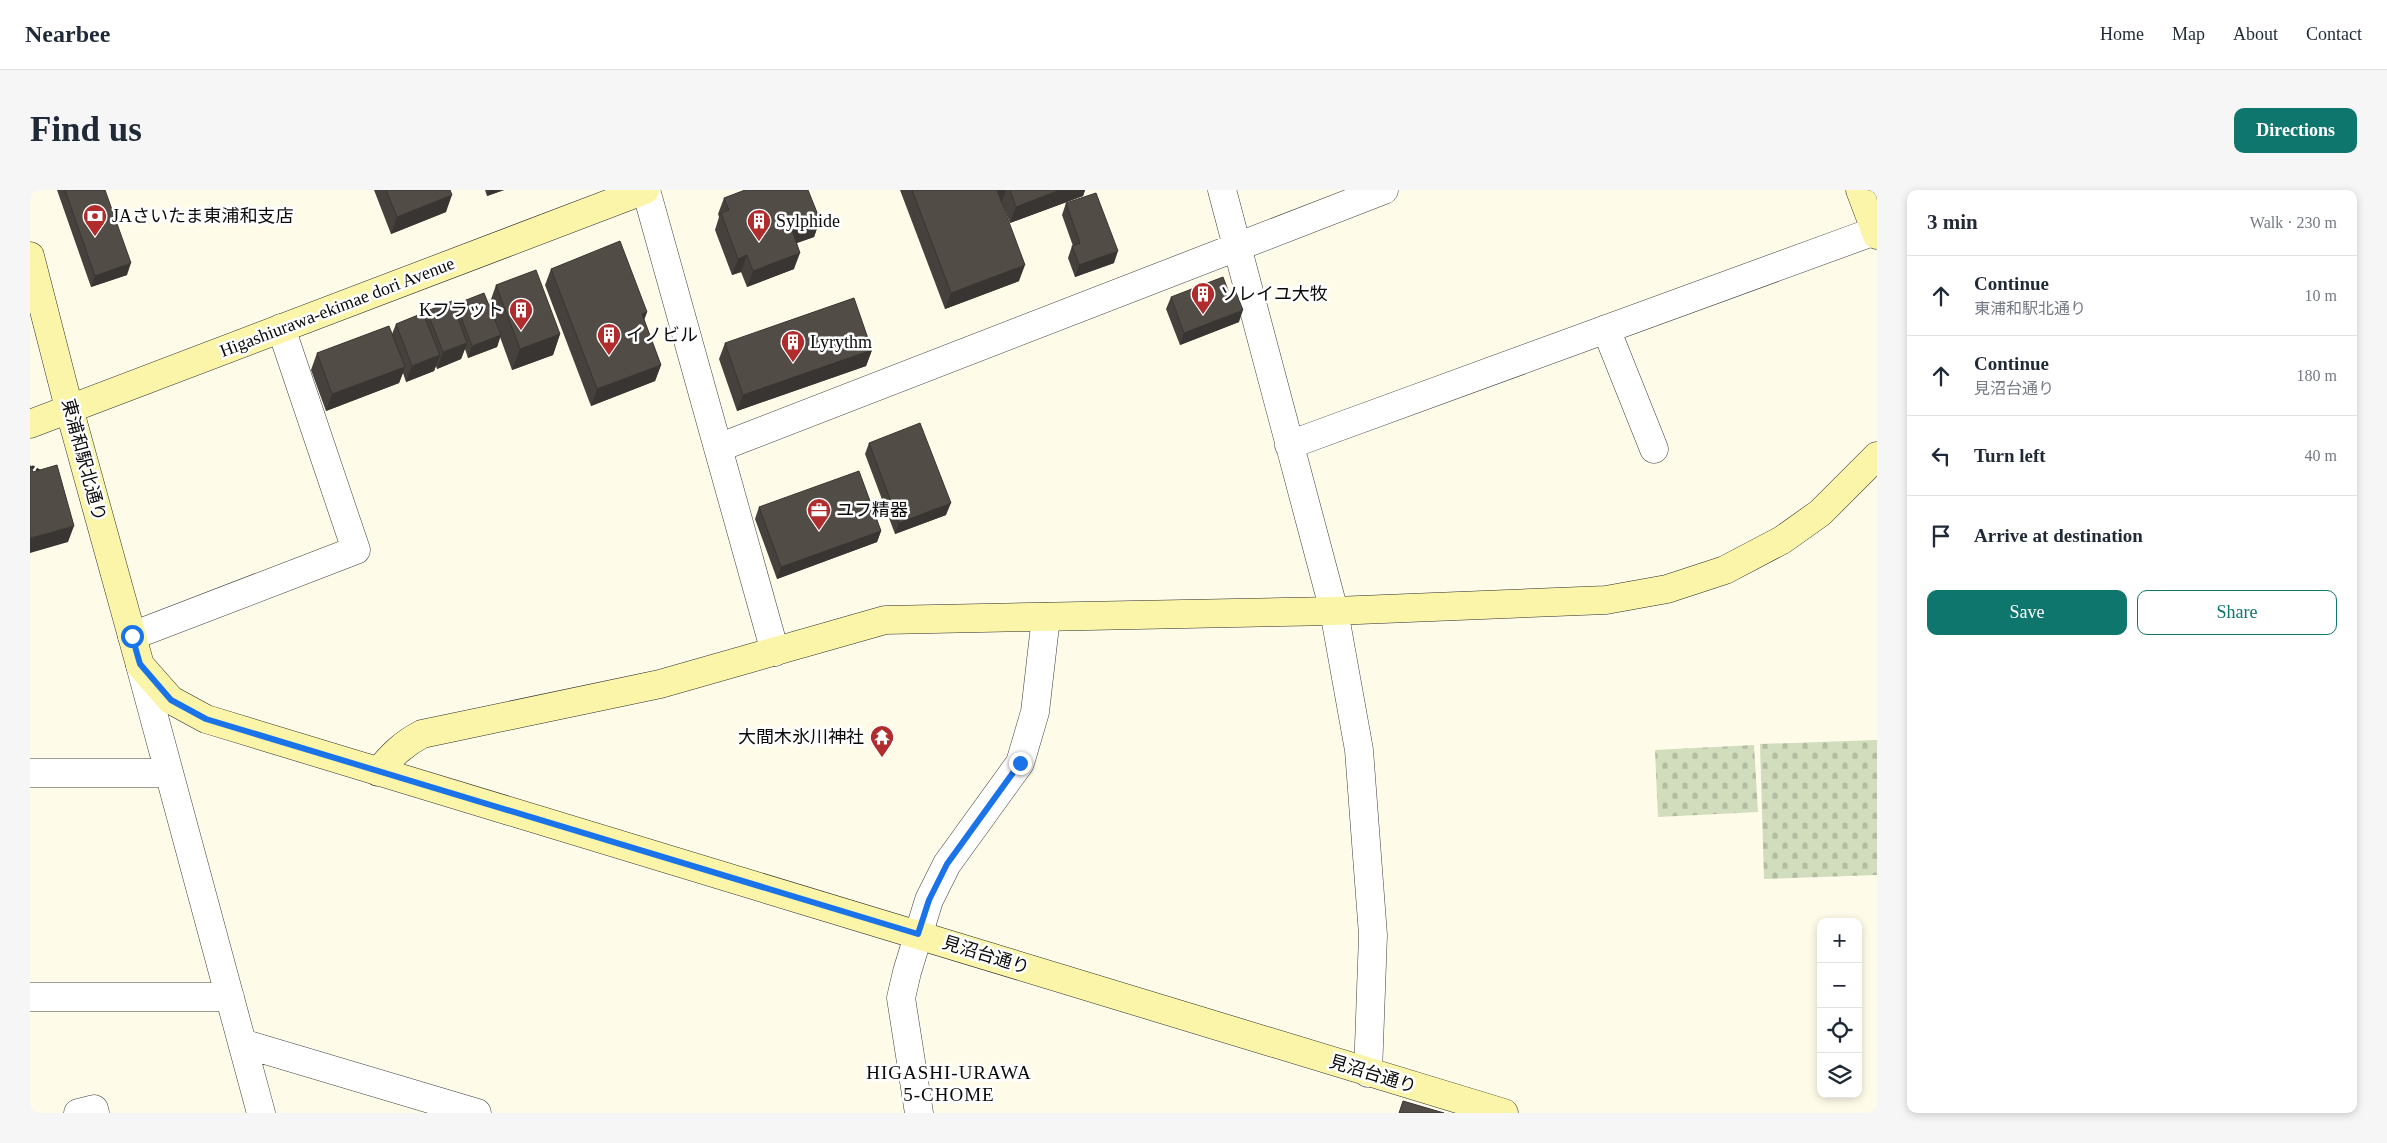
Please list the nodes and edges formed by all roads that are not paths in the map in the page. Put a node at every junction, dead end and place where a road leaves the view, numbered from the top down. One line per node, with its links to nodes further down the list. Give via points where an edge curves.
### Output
1 (646, 190): 8 (street, Higashiurawa-ekimae dori Avenue); 13 (street)
2 (1222, 190): 6 (street)
3 (1384, 190): 6 (street)
4 (1860, 190): 5 (street)
5 (1876, 233): 9 (street)
6 (1237, 247): 12 (street); 13 (street)
7 (30, 256): 10 (street, 東浦和駅北通り)
8 (281, 328): 10 (street, Higashiurawa-ekimae dori Avenue); 18 (street, via 356,550)
9 (1606, 329): 12 (street); 14 (street)
10 (69, 408): 11 (street, Higashiurawa-ekimae dori Avenue); 18 (street, 東浦和駅北通り)
11 (30, 424)
12 (1290, 446): 16 (street)
13 (718, 448): 19 (street)
14 (1654, 449)
15 (1877, 456): 16 (street, via 1820,513 1782,540 1726,570 1667,589 1606,600)
16 (1334, 611): 17 (street); 28 (street, via 1360,750 1373,935)
17 (1046, 617): 19 (street, via 885,620); 24 (street, via 1035,712 1020,763 947,864 929,900)
18 (132, 636): 20 (street, 東浦和駅北通り)
19 (775, 652): 21 (street, via 660,684 422,734 405,742)
20 (140, 664): 21 (street, 見沼台通り, via 171,700 206,719); 23 (street)
21 (378, 772): 24 (street, 見沼台通り)
22 (30, 773): 23 (street)
23 (170, 773): 26 (street)
24 (918, 934): 28 (street, 見沼台通り); 33 (street, via 901,998)
25 (30, 997): 26 (street)
26 (230, 997): 27 (street)
27 (242, 1043): 31 (street); 32 (street)
28 (1368, 1073): 34 (street, 見沼台通り)
29 (78, 1113): 30 (street, via 94,1109)
30 (95, 1113)
31 (261, 1113)
32 (477, 1113)
33 (918, 1113)
34 (1504, 1113)

